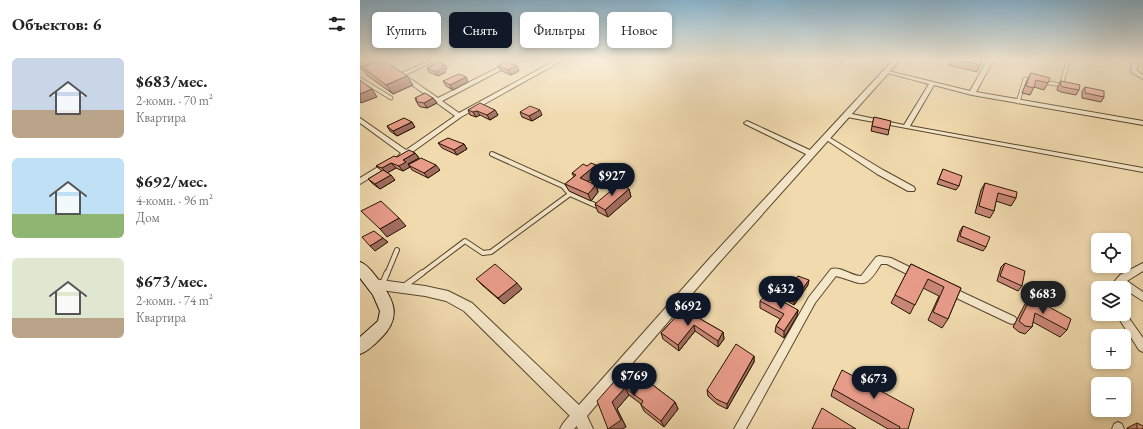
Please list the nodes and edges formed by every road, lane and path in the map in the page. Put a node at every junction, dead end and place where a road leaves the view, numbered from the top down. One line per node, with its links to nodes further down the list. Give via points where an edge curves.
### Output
1 (360, 79): 13 (lane)
2 (407, 79): 14 (street)
3 (480, 79): 14 (street)
4 (526, 79): 17 (street)
5 (879, 79): 16 (street)
6 (917, 79): 11 (street)
7 (980, 79): 12 (street)
8 (1026, 79): 15 (lane)
9 (1031, 79): 10 (lane, via 1061,85)
10 (1063, 79)
11 (932, 83): 12 (street); 21 (street)
12 (972, 93): 15 (street)
13 (391, 98)
14 (438, 101): 17 (street)
15 (1018, 102): 20 (street)
16 (847, 115): 21 (street); 22 (street)
17 (460, 116): 23 (street)
18 (360, 120): 23 (street)
19 (748, 123): 25 (street)
20 (1143, 123)
21 (906, 127): 26 (street)
22 (827, 138): 25 (street); 28 (street)
23 (406, 153): 27 (street)
24 (492, 154): 29 (lane, via 563,186)
25 (812, 154): 45 (street)
26 (1143, 170)
27 (360, 181)
28 (912, 189)
29 (570, 194): 30 (lane); 38 (lane, via 491,252 484,253 465,241)
30 (597, 206)
31 (397, 250): 36 (lane)
32 (1143, 267): 35 (street)
33 (360, 268): 36 (main road)
34 (929, 281): 48 (street, via 888,261 880,260 865,279 858,281 834,272 812,300)
35 (1120, 281)
36 (378, 285): 38 (street); 43 (main road, via 387,305 387,316 380,328)
37 (943, 287): 41 (street)
38 (401, 288): 45 (street, via 448,296 468,308)
39 (1131, 291): 40 (street)
40 (1143, 297)
41 (1012, 320)
42 (1126, 321): 44 (street)
43 (360, 347)
44 (1143, 347)
45 (578, 415): 46 (street); 47 (street)
46 (566, 429)
47 (586, 429)
48 (740, 429)

